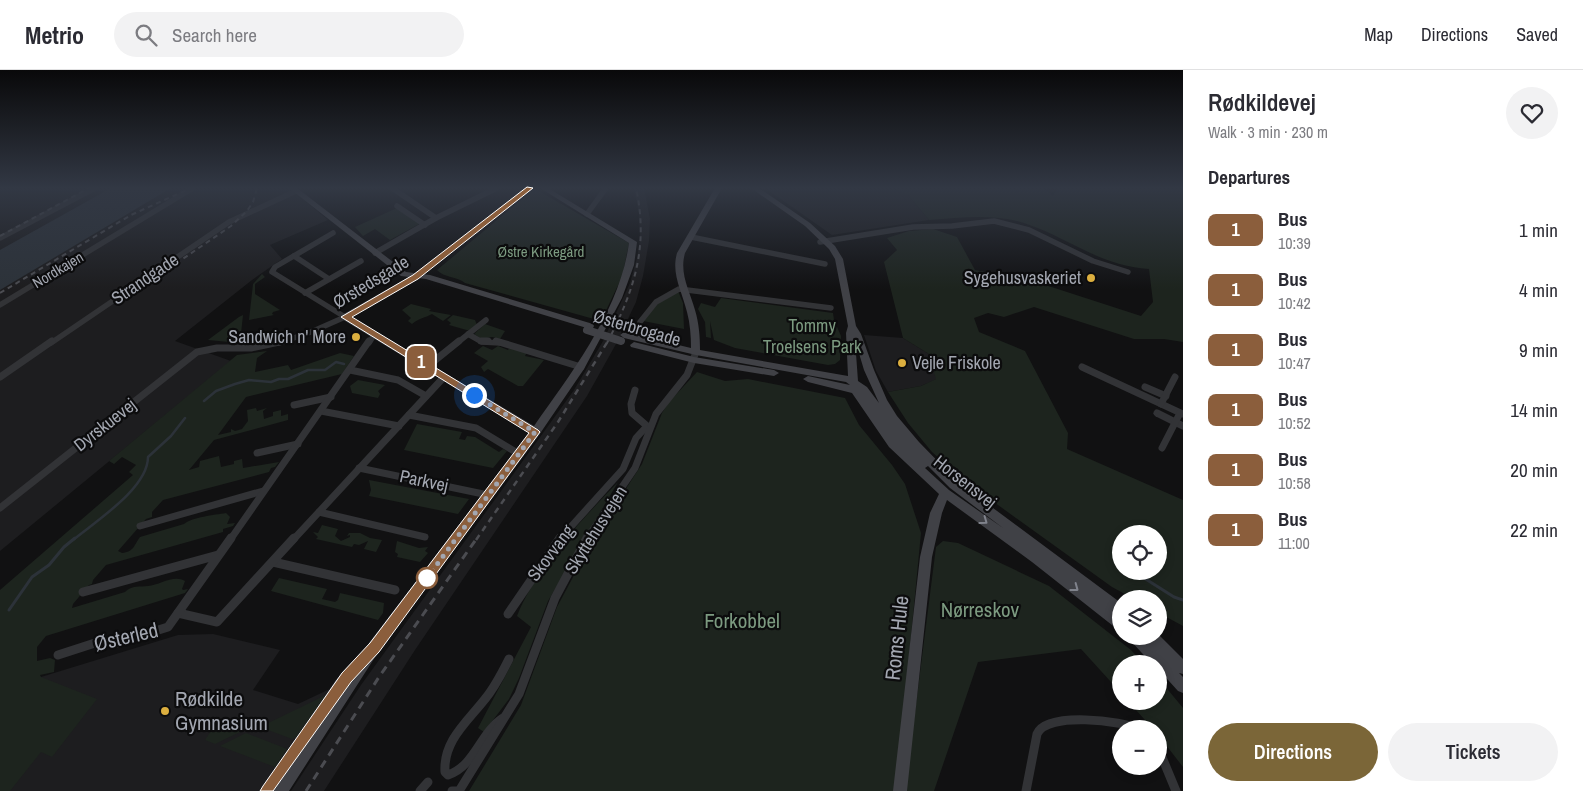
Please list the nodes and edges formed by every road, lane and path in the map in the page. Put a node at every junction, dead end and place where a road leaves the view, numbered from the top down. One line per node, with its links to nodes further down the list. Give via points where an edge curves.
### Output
1 (31, 222): 19 (street)
2 (137, 222): 30 (street, Nordkajen)
3 (230, 222): 44 (street, Strandgade)
4 (335, 222): 21 (main road, Østerbrogade)
5 (420, 222): 15 (street)
6 (430, 222): 15 (street)
7 (487, 222): 26 (street, Ørstedsgade)
8 (600, 222): 41 (main road, via 634,244 626,278)
9 (700, 222): 18 (main road)
10 (795, 222): 20 (main road, Horsensvej)
11 (803, 222): 16 (main road, Horsensvej)
12 (803, 222): 16 (main road)
13 (989, 222): 20 (street, via 913,227)
14 (997, 222): 25 (street, via 1029,230 1093,260)
15 (425, 225): 21 (street)
16 (809, 226): 20 (main road, Horsensvej)
17 (333, 233): 22 (street)
18 (691, 237): 24 (street); 28 (main road, via 678,260)
19 (0, 238)
20 (823, 241): 35 (main road, Horsensvej, via 840,271)
21 (375, 253): 26 (main road, Østerbrogade, via 404,274)
22 (294, 256): 27 (street); 29 (street, via 272,269)
23 (361, 260): 27 (street)
24 (825, 264)
25 (1128, 272)
26 (415, 277): 32 (main road, Ørstedsgade); 39 (main road, Østerbrogade, bridge, via 457,293)
27 (329, 279): 29 (street)
28 (684, 289): 31 (street); 34 (street, via 664,296 650,306); 39 (main road, via 693,323)
29 (305, 293): 32 (street)
30 (0, 305)
31 (831, 308)
32 (345, 317): 37 (main road); 38 (street, Ørstedsgade, via 314,332 271,345)
33 (486, 320): 36 (street)
34 (640, 322)
35 (852, 326): 47 (main road, Horsensvej); 69 (main road, Horsensvej, via 883,401 894,419)
36 (468, 334): 40 (street); 41 (street, via 482,342 494,341)
37 (374, 335): 40 (main road); 43 (street, Østerled)
38 (206, 349): 73 (street, Dyrskuevej)
39 (695, 356): 47 (main road, Østerbrogade); 61 (street, Skyttehusvejen, via 687,375)
40 (428, 366): 45 (main road)
41 (581, 367): 63 (main road)
42 (1082, 367): 53 (street)
43 (350, 370): 50 (street, via 398,380); 52 (street, Østerled)
44 (0, 377)
45 (444, 377): 50 (street); 63 (main road)
46 (1175, 377): 51 (street)
47 (854, 386): 69 (main road, via 864,389 882,416 929,470); 71 (main road, Horsensvej, via 892,444)
48 (1145, 386): 51 (street)
49 (635, 390): 61 (street, via 632,413)
50 (426, 396): 58 (street)
51 (1166, 396): 53 (street)
52 (331, 397): 54 (street); 55 (street, Østerled)
53 (1161, 404): 57 (street)
54 (294, 405)
55 (321, 411): 60 (street); 64 (street, Østerled)
56 (1157, 413): 59 (street)
57 (1181, 413): 59 (street)
58 (409, 415): 60 (street); 67 (street, via 476,428)
59 (1175, 422): 62 (street); 65 (street)
60 (399, 426): 68 (street)
61 (648, 426): 83 (street, Skovvang, via 636,438 623,469 577,518); 92 (street, Skyttehusvejen, via 634,468 582,546 555,598 519,694)
62 (1183, 426)
63 (535, 432): 67 (main road)
64 (298, 444): 66 (street); 70 (street, Østerled)
65 (1162, 448)
66 (257, 453)
67 (519, 454): 72 (main road)
68 (359, 468): 72 (street, Parkvej); 74 (street)
69 (946, 478): 81 (main road, Horsensvej)
70 (264, 491): 75 (street); 77 (street, Østerled)
71 (945, 492): 84 (main road, Horsensvej, one-way to 84); 100 (main road, Roms Hule, via 936,513 926,557)
72 (488, 495): 87 (main road)
73 (2, 504)
74 (319, 512): 76 (street); 78 (street)
75 (140, 526)
76 (425, 537)
77 (218, 554): 80 (street); 82 (street, Østerled)
78 (273, 562): 79 (street); 82 (street, via 217,622)
79 (395, 590)
80 (84, 592)
81 (1112, 603)
82 (178, 613): 88 (street, Østerled, via 168,627 114,644 95,644)
83 (508, 614)
84 (1112, 618)
85 (1143, 645): 91 (main road)
86 (1160, 645): 90 (main road)
87 (374, 648): 96 (main road, via 346,678); 97 (main road)
88 (58, 654)
89 (509, 660): 92 (street, Skyttehusvejen, via 492,692 470,716 449,747 445,772 456,774 489,729)
90 (1183, 668)
91 (1183, 686)
92 (507, 715): 99 (street, Skyttehusvejen, via 459,791)
93 (1112, 722): 101 (street, via 1046,724 1037,732)
94 (1167, 769): 102 (street)
95 (428, 782): 98 (street)
96 (268, 791)
97 (282, 791)
98 (420, 791)
99 (452, 791)
100 (900, 791)
101 (1026, 791)
102 (1176, 791)

